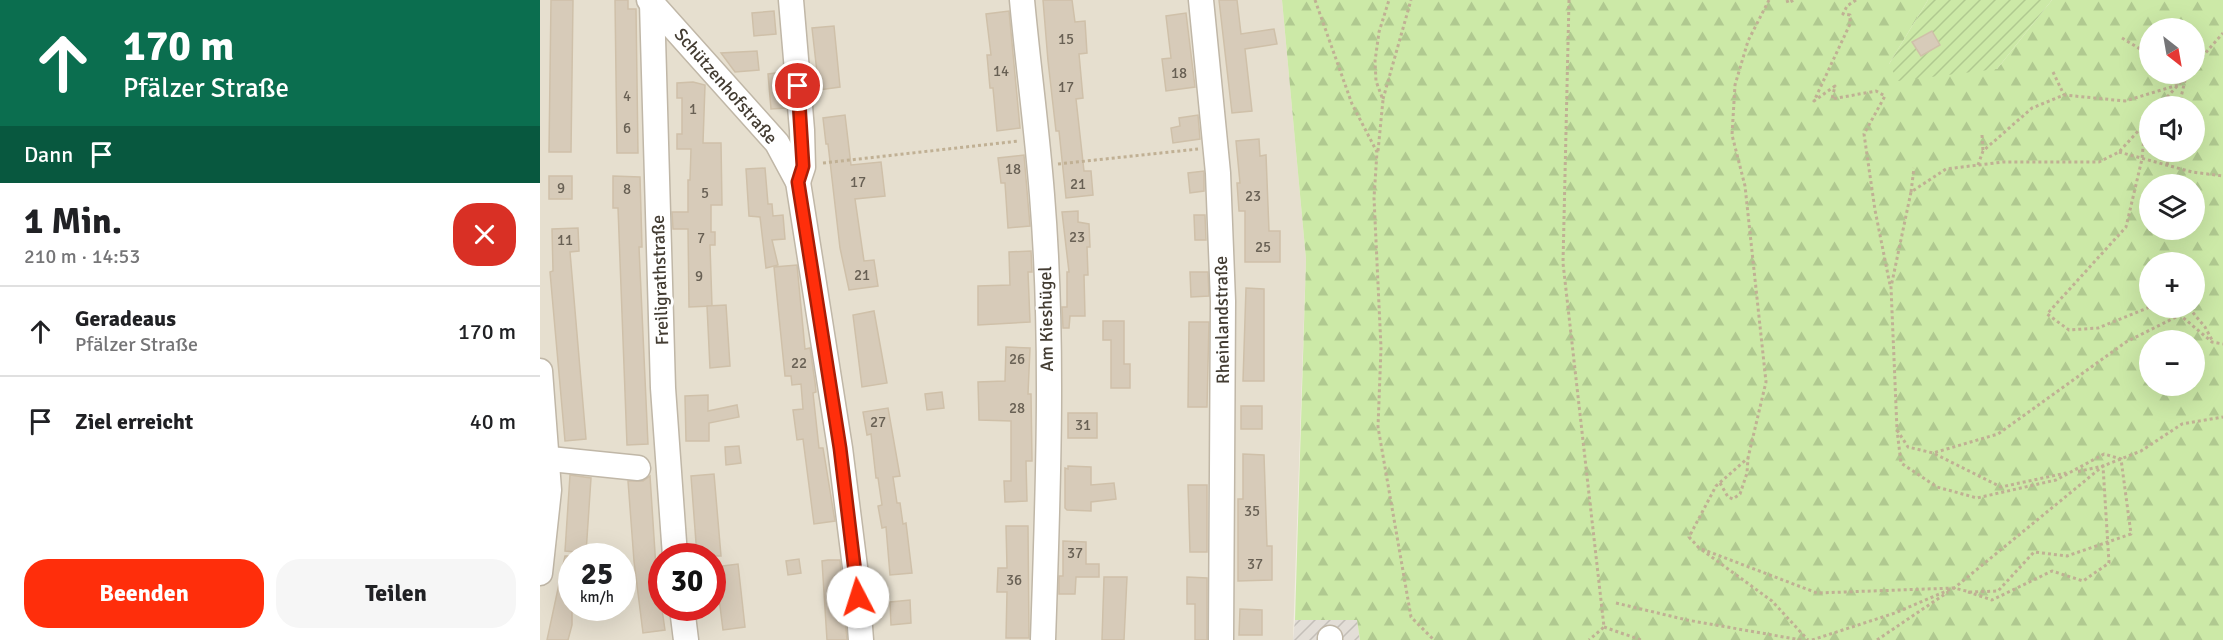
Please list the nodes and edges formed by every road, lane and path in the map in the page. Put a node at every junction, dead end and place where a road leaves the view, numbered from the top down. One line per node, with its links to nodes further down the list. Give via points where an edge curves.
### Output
1 (791, 0): 39 (street, via 802,130 803,166)
2 (1022, 0): 24 (street, Am Kieshügel)
3 (1201, 0): 25 (street, Rheinlandstraße)
4 (1315, 0): 27 (path, via 1352,104)
5 (1389, 0): 21 (path, via 1379,32 1376,61 1376,81)
6 (1411, 0): 21 (path)
7 (1569, 0): 64 (path, via 1563,263)
8 (1769, 0): 50 (path, via 1748,41 1735,85 1732,135 1745,186 1766,382)
9 (1786, 0): 10 (path)
10 (1794, 0)
11 (1856, 0): 41 (path, via 1843,14 1850,15 1850,24 1814,101 1834,86 1832,99 1876,91 1886,96 1864,134)
12 (651, 2): 39 (street, Schützenhofstraße, via 777,142); 58 (street, Freiligrathstraße, via 663,388)
13 (2223, 33): 16 (path)
14 (2122, 38): 15 (path)
15 (2139, 48)
16 (2205, 53)
17 (2053, 72): 19 (path)
18 (2178, 85): 19 (path, via 2125,101); 20 (path)
19 (2064, 95): 26 (path, via 2032,108)
20 (2168, 96)
21 (1383, 100): 27 (path)
22 (2139, 130): 28 (path)
23 (1982, 135): 26 (path)
24 (1035, 139): 30 (path); 36 (street, Am Kieshügel)
25 (1215, 147): 36 (path); 68 (street, Rheinlandstraße, via 1223,301)
26 (1983, 151): 34 (path)
27 (1377, 152): 69 (path, via 1374,198 1381,348 1378,427 1411,616)
28 (2119, 152): 29 (path); 34 (path, via 2099,162)
29 (2139, 158)
30 (825, 162)
31 (2141, 162): 42 (path, via 2126,227 2047,314 2068,330 2098,328)
32 (2154, 162): 35 (path)
33 (2168, 162): 35 (path)
34 (1978, 165): 40 (path, via 1946,169)
35 (2167, 165): 38 (path)
36 (1038, 166): 67 (street, Am Kieshügel, via 1047,340)
37 (1914, 168): 40 (path)
38 (2223, 176)
39 (798, 182): 66 (street, Schützenhofstraße, via 840,448)
40 (1911, 192): 41 (path)
41 (1891, 287): 48 (path)
42 (2139, 311)
43 (2197, 318): 44 (path)
44 (2212, 342): 45 (path); 49 (path, via 2180,315 2126,342 1998,434)
45 (2223, 344)
46 (540, 371): 51 (street)
47 (2223, 417): 52 (path, via 2182,424 2141,451)
48 (1897, 430): 49 (path, via 1908,447); 55 (path, via 1901,463 1937,487 1977,498)
49 (1933, 453): 55 (path, via 2001,487)
50 (1748, 458): 56 (path); 56 (path, via 1740,494 1733,499 1728,497)
51 (544, 459): 54 (street); 60 (street, via 549,490)
52 (2121, 459): 53 (path); 55 (path, via 2104,454); 57 (path, via 2131,534)
53 (2103, 466): 55 (path); 57 (path); 61 (path)
54 (638, 468)
55 (2071, 473)
56 (1720, 483): 59 (path, via 1689,537)
57 (2108, 542): 61 (path, via 2067,556 2034,552 1998,591); 61 (path, via 2109,563 2083,581 2052,572 1992,600)
58 (674, 543)
59 (1699, 548): 61 (path, via 1817,593); 73 (path, via 1772,601)
60 (540, 573)
61 (1954, 588): 74 (path, via 1895,613); 75 (path)
62 (1616, 603): 72 (path)
63 (684, 621): 65 (street)
64 (1604, 627): 70 (path); 71 (path)
65 (686, 640)
66 (861, 640)
67 (1043, 640)
68 (1221, 640)
69 (1434, 640)
70 (1589, 640)
71 (1641, 640)
72 (1801, 640)
73 (1808, 640)
74 (1812, 640)
75 (1877, 640)

